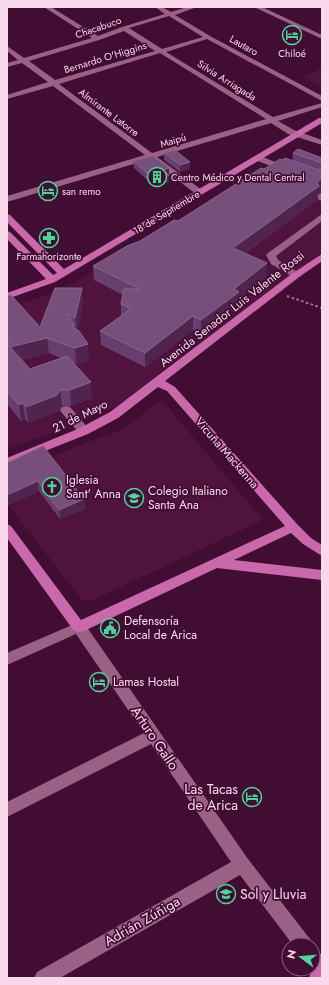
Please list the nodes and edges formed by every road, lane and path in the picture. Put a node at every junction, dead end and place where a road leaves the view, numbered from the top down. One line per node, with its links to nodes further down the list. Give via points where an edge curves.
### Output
1 (47, 7): 9 (street)
2 (158, 7): 5 (street, Lautaro)
3 (194, 7): 5 (street, Chacabuco)
4 (257, 7): 8 (street)
5 (170, 14): 6 (street, Chacabuco); 7 (street, Lautaro)
6 (124, 28): 9 (street, Chacabuco); 11 (street, Silvia Arriagada)
7 (208, 37): 11 (street, Bernardo O'Higgins); 16 (street, Lautaro)
8 (322, 37)
9 (97, 39): 12 (street, Chacabuco)
10 (7, 48): 12 (street, Almirante Latorre)
11 (162, 51): 14 (street, Bernardo O'Higgins); 18 (street, Silvia Arriagada)
12 (23, 60): 13 (street, Chacabuco); 14 (street, Almirante Latorre)
13 (7, 65)
14 (54, 83): 15 (street, Bernardo O'Higgins); 22 (street, Almirante Latorre)
15 (7, 96)
16 (322, 99)
17 (322, 105): 18 (street, Maipú)
18 (271, 120): 20 (street, Silvia Arriagada); 22 (street, Maipú)
19 (322, 120): 20 (main road, 18 de Septiembre)
20 (297, 134): 21 (street, Silvia Arriagada); 23 (main road, 18 de Septiembre)
21 (322, 143)
22 (152, 157): 25 (street, Almirante Latorre); 28 (street, Maipú)
23 (258, 158): 24 (street); 25 (main road, 18 de Septiembre)
24 (294, 172)
25 (199, 192): 33 (main road, 18 de Septiembre)
26 (322, 195): 27 (street)
27 (322, 198)
28 (7, 199)
29 (7, 217): 33 (main road)
30 (322, 217): 34 (street, via 271,256 274,262)
31 (7, 234): 35 (main road)
32 (322, 257): 34 (main road, Avenida Senador Luis Valente Rossi)
33 (63, 273): 35 (main road, 18 de Septiembre)
34 (296, 274): 36 (main road, Avenida Senador Luis Valente Rossi)
35 (52, 280): 37 (main road, 18 de Septiembre)
36 (275, 292): 38 (path); 39 (main road, Avenida Senador Luis Valente Rossi)
37 (7, 296)
38 (322, 308)
39 (158, 382): 41 (main road, 21 de Mayo, via 114,415); 43 (main road, Vicuña Mackenna, via 171,389)
40 (66, 410): 41 (street)
41 (84, 431): 42 (main road, 21 de Mayo)
42 (7, 462)
43 (292, 527): 45 (main road, Vicuña Mackenna); 46 (main road)
44 (7, 529): 48 (main road, Arturo Gallo)
45 (322, 551)
46 (217, 563): 47 (main road); 48 (main road)
47 (322, 575)
48 (79, 627): 49 (street); 50 (street, Arturo Gallo)
49 (7, 659)
50 (153, 736): 51 (street); 52 (street, Arturo Gallo)
51 (7, 810)
52 (242, 865): 53 (street, Arturo Gallo); 54 (street, Adrián Zúñiga)
53 (298, 937)
54 (43, 978)

